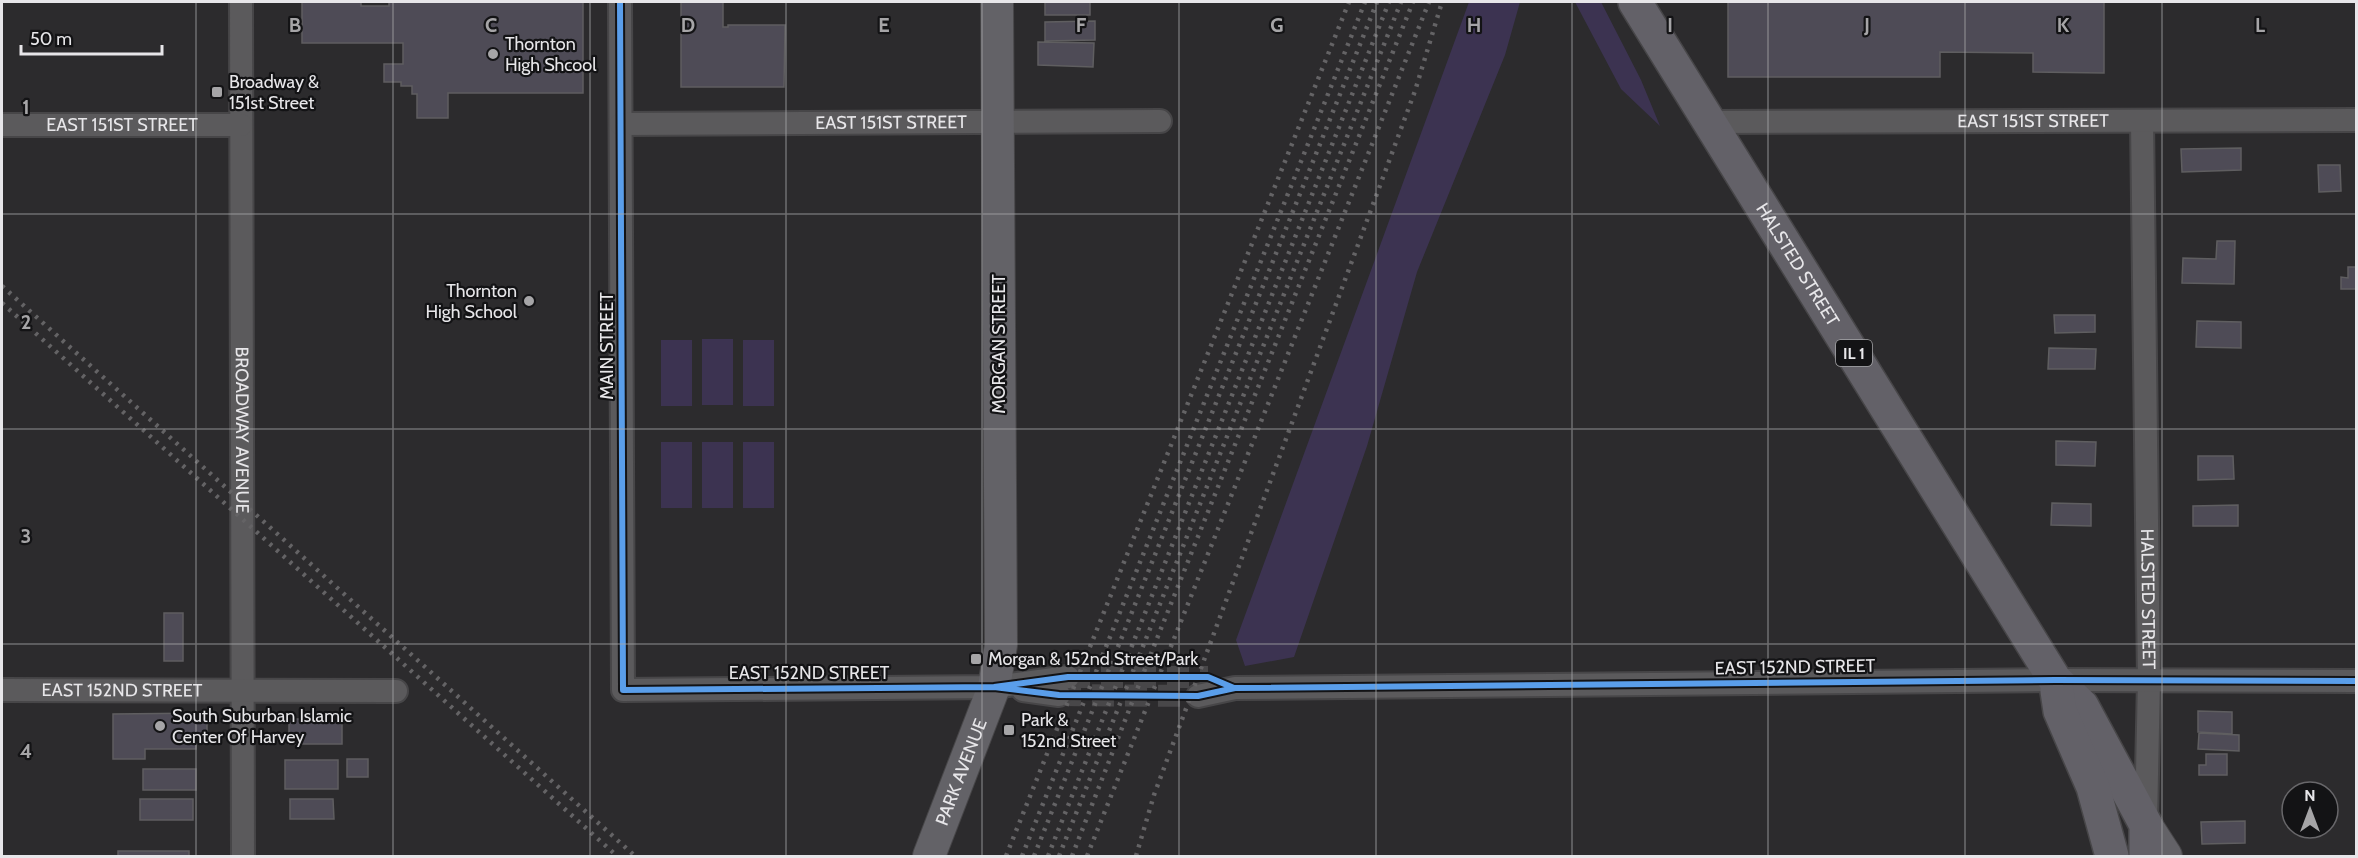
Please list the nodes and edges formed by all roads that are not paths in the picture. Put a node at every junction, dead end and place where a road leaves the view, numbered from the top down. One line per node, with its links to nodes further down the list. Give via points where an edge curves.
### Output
1 (241, 2): 12 (street, BROADWAY AVENUE)
2 (620, 2): 10 (street, MAIN STREET)
3 (997, 2): 7 (street, MORGAN STREET)
4 (1635, 2): 9 (main road, HALSTED STREET / IL 1)
5 (2142, 120): 6 (street, EAST 151ST STREET); 9 (street, EAST 151ST STREET); 14 (street, HALSTED STREET)
6 (2356, 120)
7 (998, 122): 8 (street, EAST 151ST STREET); 10 (street, EAST 151ST STREET); 17 (street, MORGAN STREET, via 1001,645)
8 (1160, 122)
9 (1709, 122): 13 (main road, HALSTED STREET / IL 1)
10 (621, 124): 21 (street, MAIN STREET)
11 (2, 125): 12 (street, EAST 151ST STREET)
12 (241, 125): 20 (street, BROADWAY AVENUE)
13 (2055, 680): 14 (street, EAST 152ND STREET); 18 (street, EAST 152ND STREET); 23 (main road, HALSTED STREET / IL 1, via 2082,705); 26 (main road, HALSTED STREET / IL 1, via 2060,711 2086,765)
14 (2149, 680): 15 (street, EAST 152ND STREET); 23 (street, HALSTED STREET)
15 (2356, 681)
16 (1063, 686): 17 (street, EAST 152ND STREET)
17 (994, 687): 21 (street, EAST 152ND STREET); 25 (street, PARK AVENUE)
18 (1203, 687)
19 (2, 690): 20 (street, EAST 152ND STREET)
20 (242, 690): 22 (street, EAST 152ND STREET); 24 (street, BROADWAY AVENUE)
21 (623, 690)
22 (396, 691)
23 (2146, 841): 27 (street)
24 (243, 856)
25 (930, 856)
26 (2112, 856)
27 (2166, 856)

